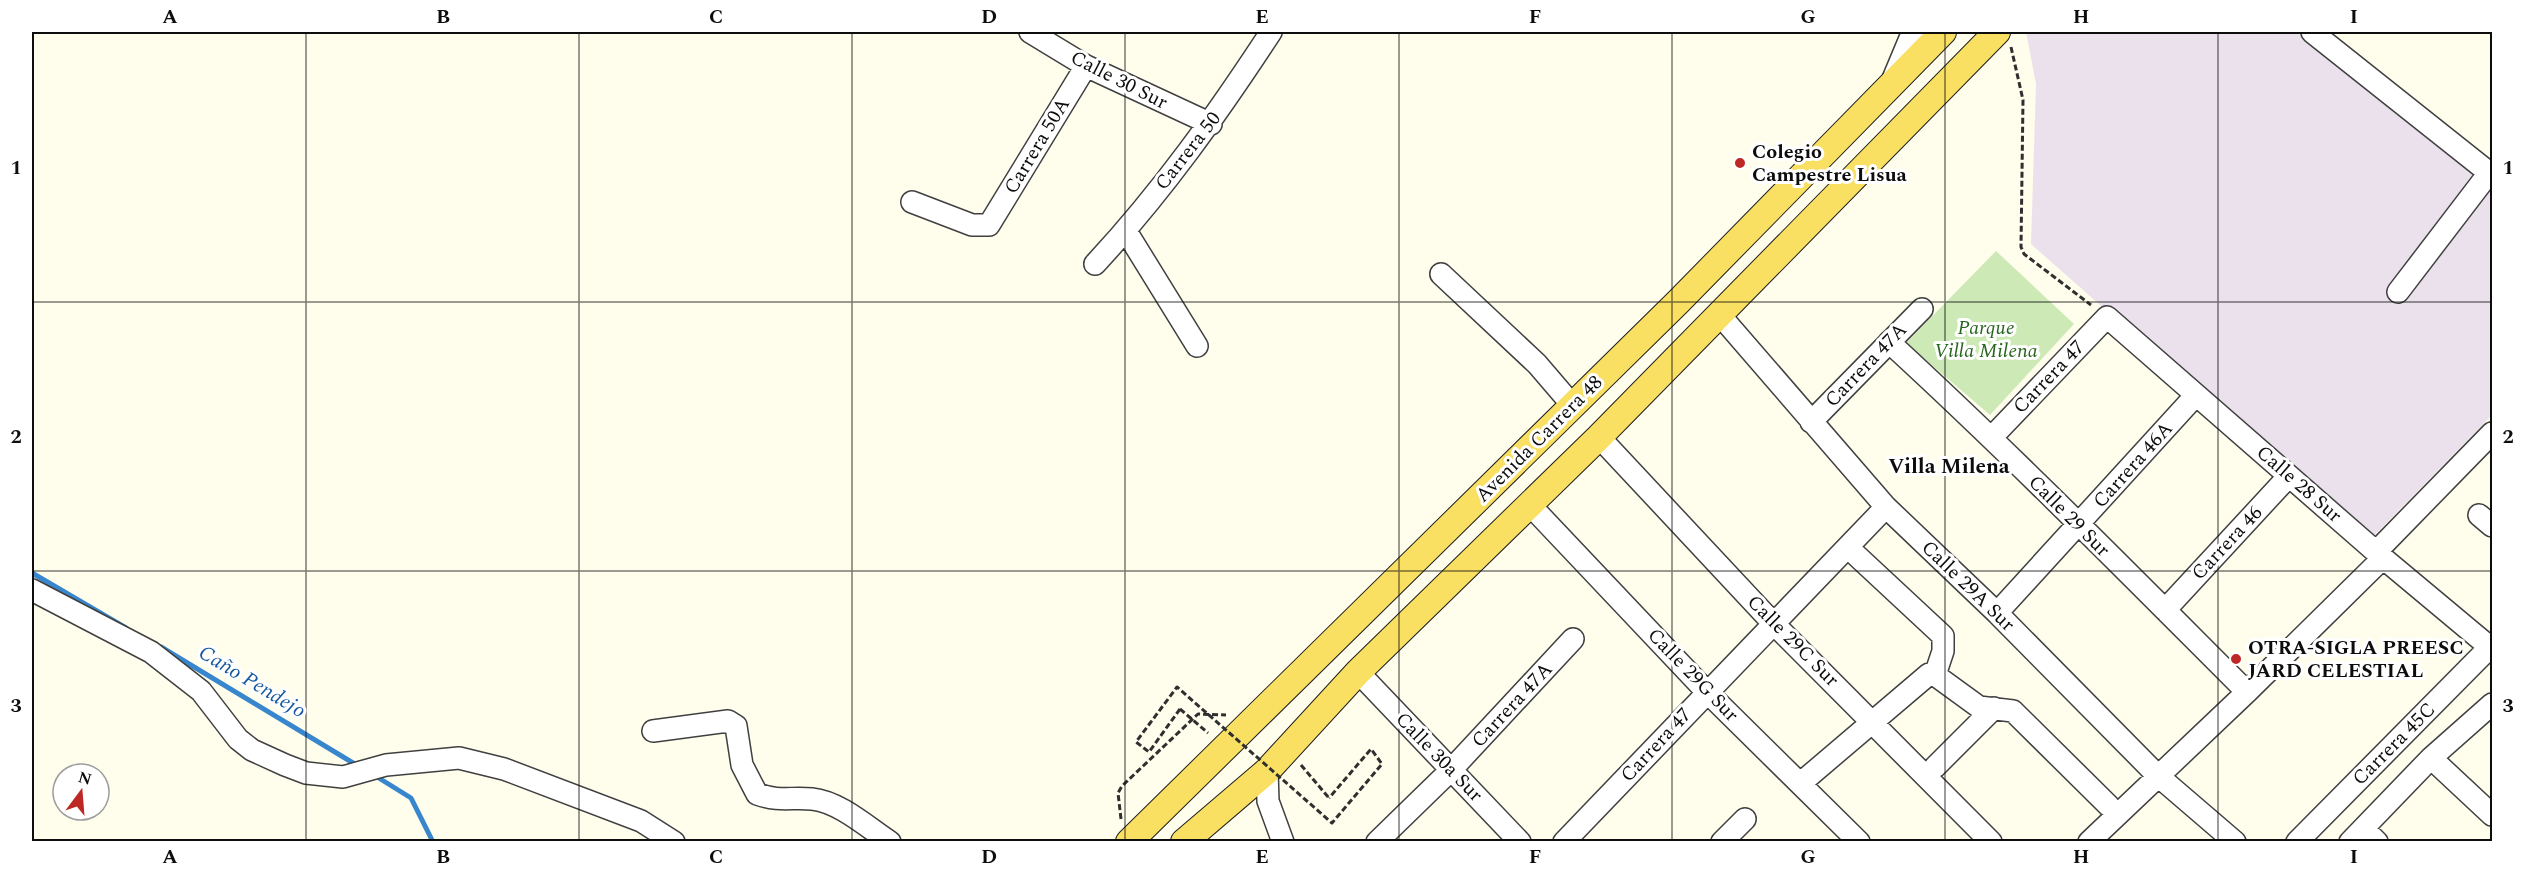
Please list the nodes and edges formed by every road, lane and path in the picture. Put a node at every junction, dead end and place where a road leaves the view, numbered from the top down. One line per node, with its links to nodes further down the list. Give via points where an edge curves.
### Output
1 (1030, 32): 7 (street, Calle 30 Sur)
2 (1271, 32): 9 (street, Carrera 50)
3 (1943, 32): 8 (main road, Avenida Carrera 48)
4 (2312, 32): 10 (street)
5 (1910, 33): 8 (street)
6 (2003, 36): 17 (main road, Avenida Carrera 48); 18 (path, via 2024,100 2021,247 2024,254)
7 (1086, 66): 9 (street, Calle 30 Sur); 11 (street, Carrera 50A, via 989,225 972,225)
8 (1891, 83): 22 (main road, Avenida Carrera 48)
9 (1211, 124): 12 (street, Carrera 50)
10 (2491, 174): 15 (street)
11 (912, 202)
12 (1125, 231): 13 (street, Carrera 50); 20 (street)
13 (1095, 264)
14 (1441, 274): 22 (street, via 1538,364)
15 (2398, 292)
16 (1922, 309): 19 (street, Carrera 47A)
17 (1719, 314): 23 (street, Calle 29A Sur); 25 (main road, Avenida Carrera 48)
18 (2107, 317): 21 (street, Calle 28 Sur); 26 (street, Carrera 47)
19 (1888, 342): 23 (street, Carrera 47A); 26 (street, Calle 29 Sur)
20 (1197, 346)
21 (2196, 395): 27 (street, Calle 28 Sur); 30 (street, Carrera 46A)
22 (1573, 405): 47 (main road, Avenida Carrera 48)
23 (1811, 422): 29 (street, Calle 29A Sur)
24 (2493, 433): 32 (street)
25 (1599, 437): 28 (main road, Avenida Carrera 48); 36 (street, Calle 29C Sur)
26 (1992, 437): 30 (street, Calle 29 Sur)
27 (2289, 476): 32 (street, Calle 28 Sur); 34 (street, Carrera 46)
28 (1530, 505): 39 (main road, Avenida Carrera 48); 41 (street, Calle 29G Sur)
29 (1886, 507): 35 (street, Calle 29A Sur); 36 (street, Carrera 47)
30 (2078, 526): 34 (street, Calle 29 Sur); 35 (street, Carrera 46A)
31 (1856, 555): 40 (street, via 1943,636 1943,651)
32 (2380, 555): 38 (street, Calle 28 Sur); 42 (street)
33 (32, 590): 60 (street, via 151,652 201,691 238,739 252,750 306,773 343,777 431,759 459,758 504,769 640,821)
34 (2165, 610): 42 (street, Calle 29 Sur)
35 (1996, 613): 52 (street, Calle 29A Sur)
36 (1772, 622): 41 (street, Carrera 47); 45 (street, Calle 29C Sur)
37 (1574, 639): 50 (street, Carrera 47A)
38 (2491, 648): 72 (street, Carrera 45C)
39 (1358, 672): 50 (street, Calle 30a Sur); 51 (main road, Avenida Carrera 48)
40 (1935, 675): 44 (street, via 1972,704); 45 (street, via 1929,674)
41 (1706, 691): 53 (street, Calle 29G Sur); 67 (street, Carrera 47)
42 (2247, 692): 52 (street)
43 (2493, 704): 48 (street)
44 (1994, 708): 49 (street); 55 (street, via 2013,711)
45 (1873, 721): 53 (street); 69 (street, Calle 29C Sur)
46 (653, 731): 61 (street, via 728,721 736,726 742,765 757,794 775,800 814,799 840,808)
47 (1224, 748): 54 (path, bridge, via 1180,709 1149,752 1136,742 1178,687 1332,823 1382,764 1371,749); 62 (main road, Avenida Carrera 48)
48 (2431, 758): 56 (street); 58 (street)
49 (1935, 768)
50 (1451, 770): 65 (street, Carrera 47A); 66 (street, Calle 30a Sur)
51 (1267, 771): 63 (main road, Avenida Carrera 48); 64 (street, via 1268,801)
52 (2157, 774): 70 (street); 71 (street, Calle 29A Sur)
53 (1802, 782): 59 (street, Calle 29G Sur)
54 (1329, 798)
55 (2109, 806)
56 (2493, 815)
57 (1745, 819): 68 (street)
58 (2364, 837)
59 (1859, 841)
60 (674, 842)
61 (890, 842)
62 (1129, 842)
63 (1184, 842)
64 (1283, 842)
65 (1377, 842)
66 (1520, 842)
67 (1564, 842)
68 (1722, 842)
69 (1991, 842)
70 (2089, 842)
71 (2235, 842)
72 (2297, 842)

